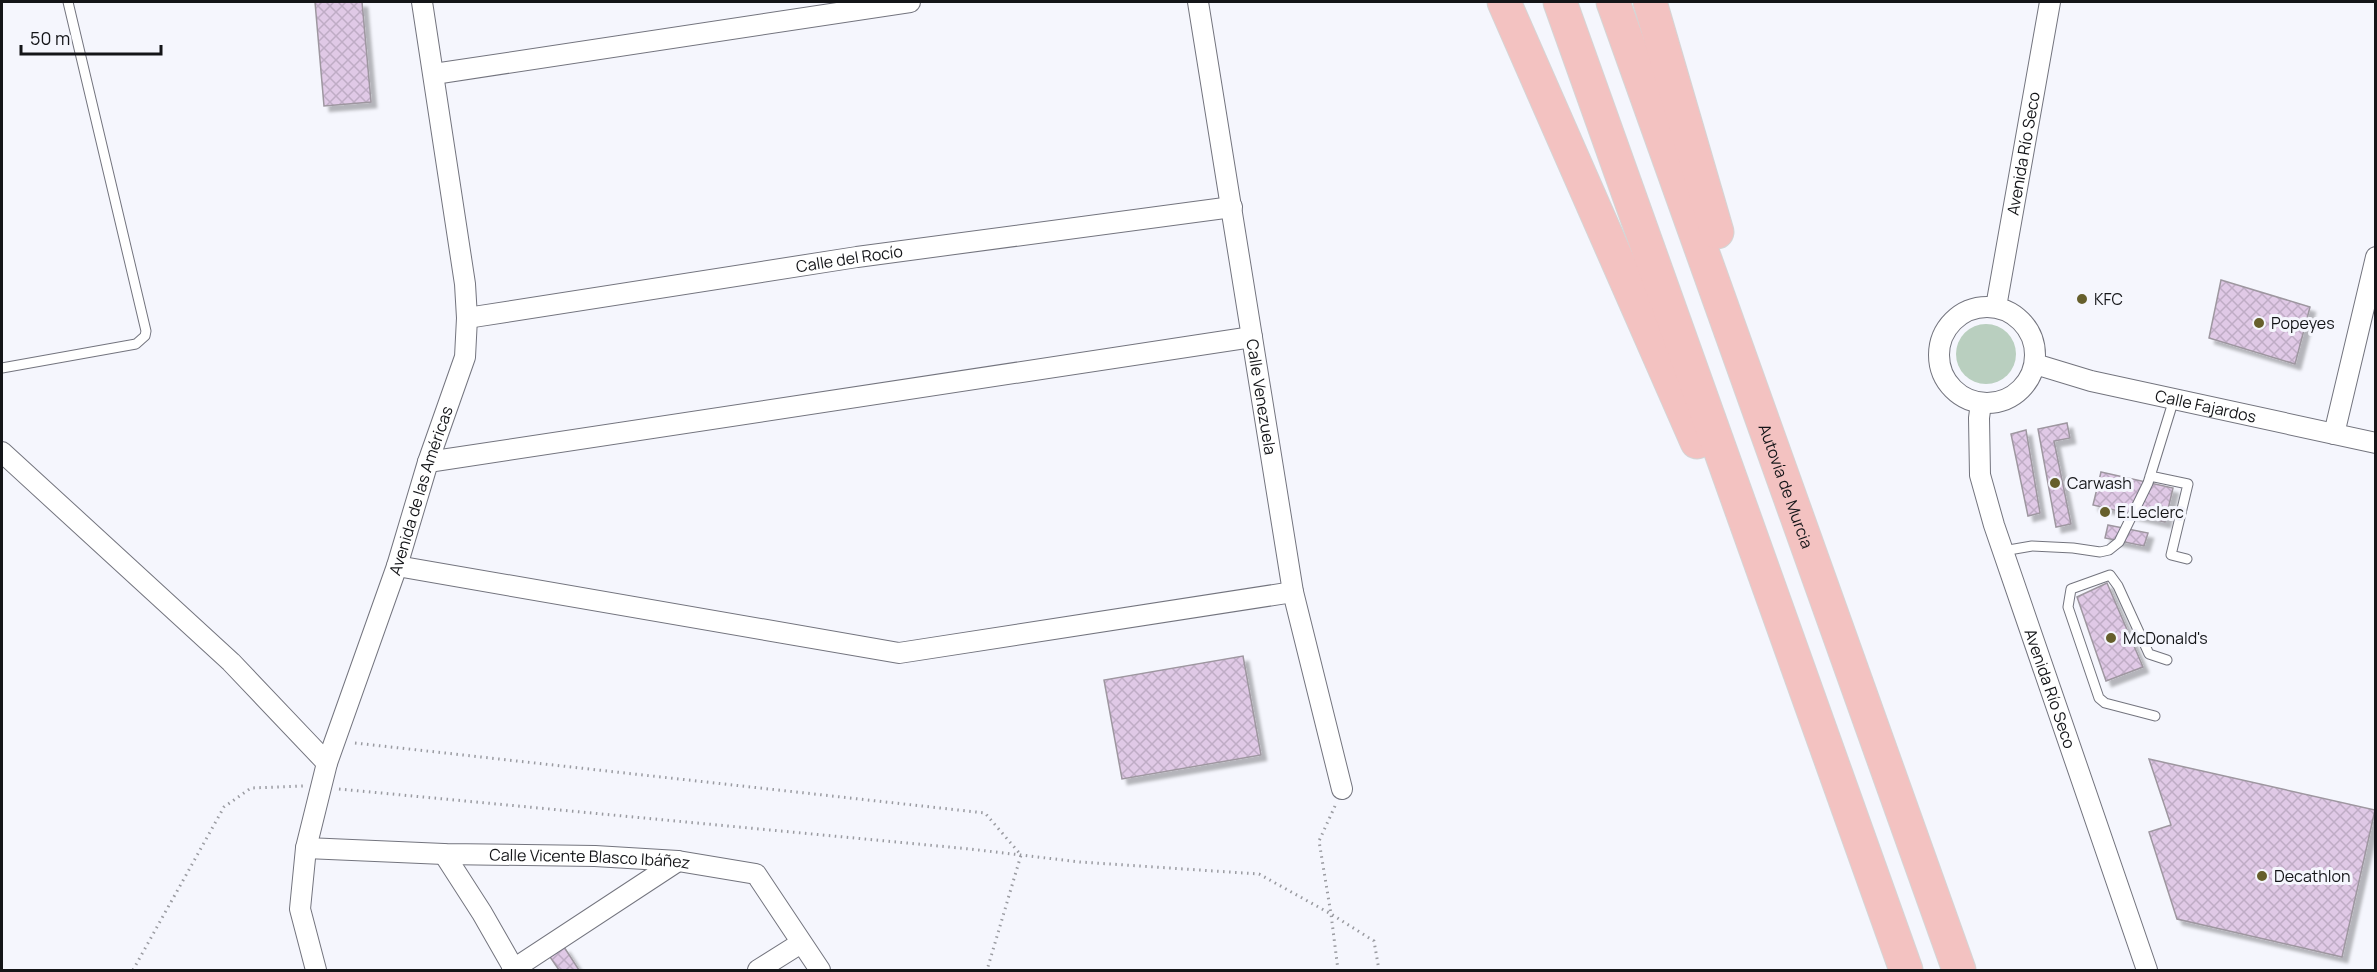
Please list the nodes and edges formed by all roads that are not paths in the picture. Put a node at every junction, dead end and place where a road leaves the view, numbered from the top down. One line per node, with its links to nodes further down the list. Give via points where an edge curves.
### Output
1 (68, 2): 17 (lane, via 146,331 136,344)
2 (422, 2): 10 (street, Avenida de las Américas)
3 (910, 2): 10 (street)
4 (1198, 2): 11 (street, Calle Venezuela)
5 (1504, 2): 31 (highway)
6 (1560, 2): 31 (highway)
7 (1613, 2): 25 (highway, Autovía de Murcia)
8 (1650, 2): 25 (highway)
9 (2050, 2): 13 (street, Avenida Río Seco)
10 (434, 74): 14 (street, Avenida de las Américas)
11 (1232, 207): 14 (street, Calle del Rocío, via 857,256); 15 (street, Calle Venezuela)
12 (2376, 257): 20 (street)
13 (1996, 306): 16 (street, via 2027,327 2035,348); 19 (street, via 1980,306 1953,320 1943,332 1939,347 1941,370 1953,390)
14 (467, 318): 23 (street, Avenida de las Américas, via 465,357)
15 (1252, 337): 23 (street); 29 (street, Calle Venezuela)
16 (2035, 364): 18 (street, Calle Fajardos); 19 (street, via 2020,391 2002,401)
17 (2, 368)
18 (2174, 399): 20 (street, Calle Fajardos); 24 (lane)
19 (1981, 403): 26 (street, Avenida Río Seco, via 1980,475)
20 (2334, 434): 21 (street, Calle Fajardos)
21 (2376, 443)
22 (2, 452): 33 (street, via 231,662)
23 (428, 462): 28 (street, Avenida de las Américas)
24 (2150, 476): 26 (lane, via 2126,533 2109,550 2032,546); 27 (lane, via 2188,484 2171,555)
25 (1808, 548): 44 (highway, Autovía de Murcia)
26 (2003, 551): 45 (street, Avenida Río Seco)
27 (2187, 559)
28 (397, 566): 29 (street, via 899,653); 33 (street, Avenida de las Américas)
29 (1293, 592): 34 (street, Calle Venezuela)
30 (2167, 660): 32 (lane, via 2149,654 2110,575 2071,589 2068,607 2098,698)
31 (1806, 692): 43 (highway)
32 (2155, 716)
33 (327, 763): 35 (street, Avenida de las Américas)
34 (1342, 789)
35 (306, 848): 36 (street, Calle Vicente Blasco Ibáñez); 39 (street, Avenida de las Américas, via 300,909)
36 (444, 854): 37 (street, Calle Vicente Blasco Ibáñez); 40 (street, via 482,912)
37 (678, 861): 38 (street, Calle Vicente Blasco Ibáñez, via 756,874); 40 (street)
38 (801, 943): 41 (street); 42 (street, Calle Vicente Blasco Ibáñez)
39 (316, 970)
40 (513, 970)
41 (758, 970)
42 (820, 970)
43 (1906, 970)
44 (1959, 970)
45 (2150, 970)

